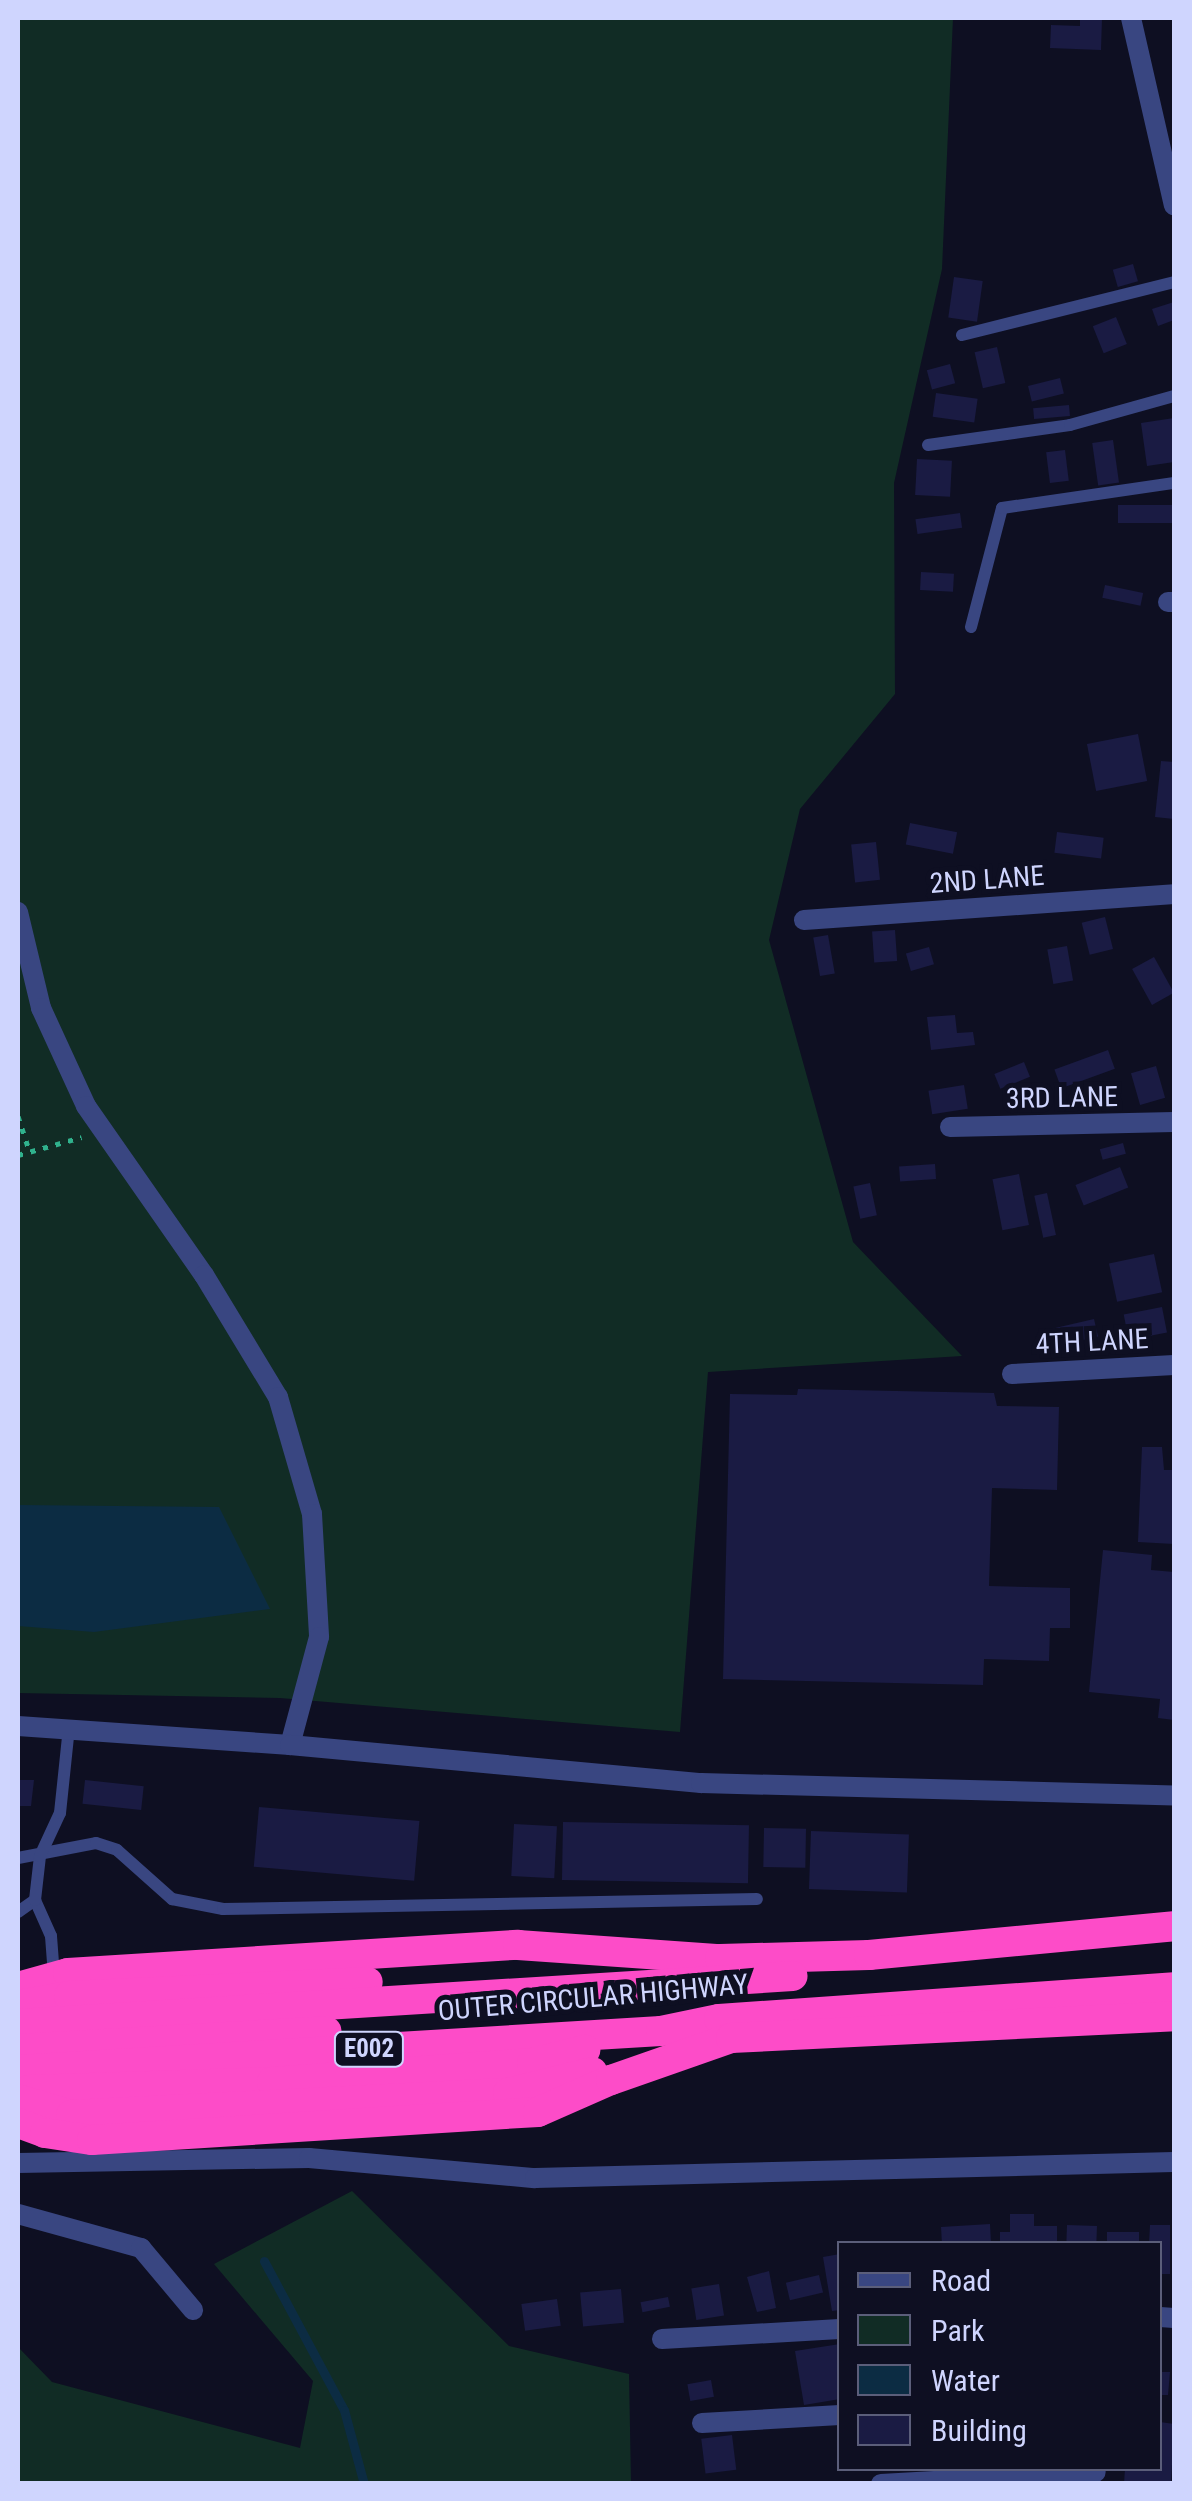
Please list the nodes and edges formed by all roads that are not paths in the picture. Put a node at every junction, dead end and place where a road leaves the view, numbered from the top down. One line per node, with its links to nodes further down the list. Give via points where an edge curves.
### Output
1 (1131, 18): 2 (street)
2 (1174, 205)
3 (1174, 282): 4 (lane)
4 (962, 335)
5 (1174, 396): 6 (lane, via 1070,425)
6 (928, 444)
7 (1174, 482): 8 (lane, via 1002,508)
8 (971, 627)
9 (1174, 894): 11 (street, 2ND LANE)
10 (18, 912): 18 (street, via 41,1008 86,1106 204,1275 278,1397 312,1514 319,1636)
11 (804, 920)
12 (1174, 1122): 13 (street, 3RD LANE)
13 (950, 1127)
14 (1174, 1365): 15 (street, 4TH LANE)
15 (1012, 1374)
16 (18, 1726): 17 (street)
17 (69, 1728): 18 (street); 20 (lane, via 60,1814)
18 (290, 1744): 19 (street, via 701,1782)
19 (1174, 1795)
20 (40, 1856): 21 (lane); 22 (lane, via 96,1843 117,1850 172,1900 223,1909); 23 (lane)
21 (18, 1858)
22 (757, 1899)
23 (35, 1900): 24 (lane); 27 (lane, via 51,1936)
24 (18, 1912)
25 (1174, 1926): 27 (highway, via 870,1954 720,1959 518,1945)
26 (1174, 1946): 28 (highway, OUTER CIRCULAR HIGHWAY / E002)
27 (54, 1976): 29 (highway)
28 (716, 1982): 31 (highway, via 641,1972 69,1996); 33 (highway, OUTER CIRCULAR HIGHWAY / E002)
29 (18, 1987)
30 (1174, 1987): 34 (highway, OUTER CIRCULAR HIGHWAY / E002)
31 (18, 2005)
32 (1174, 2016): 34 (highway)
33 (18, 2024)
34 (725, 2029): 35 (highway, OUTER CIRCULAR HIGHWAY / E002); 36 (highway, via 268,2033); 39 (highway, via 508,2094 71,2115); 40 (highway, via 538,2112 92,2140)
35 (661, 2031): 37 (highway, OUTER CIRCULAR HIGHWAY / E002); 38 (highway, via 532,2063 235,2084)
36 (18, 2049)
37 (18, 2070)
38 (18, 2090)
39 (18, 2099)
40 (18, 2123)
41 (1174, 2162): 42 (street, via 535,2178 310,2158)
42 (18, 2163)
43 (18, 2214): 44 (street, via 141,2248)
44 (193, 2310)
45 (837, 2329): 46 (street)
46 (662, 2339)
47 (837, 2415): 48 (street)
48 (702, 2423)
49 (1097, 2475): 50 (street)
50 (881, 2484)

